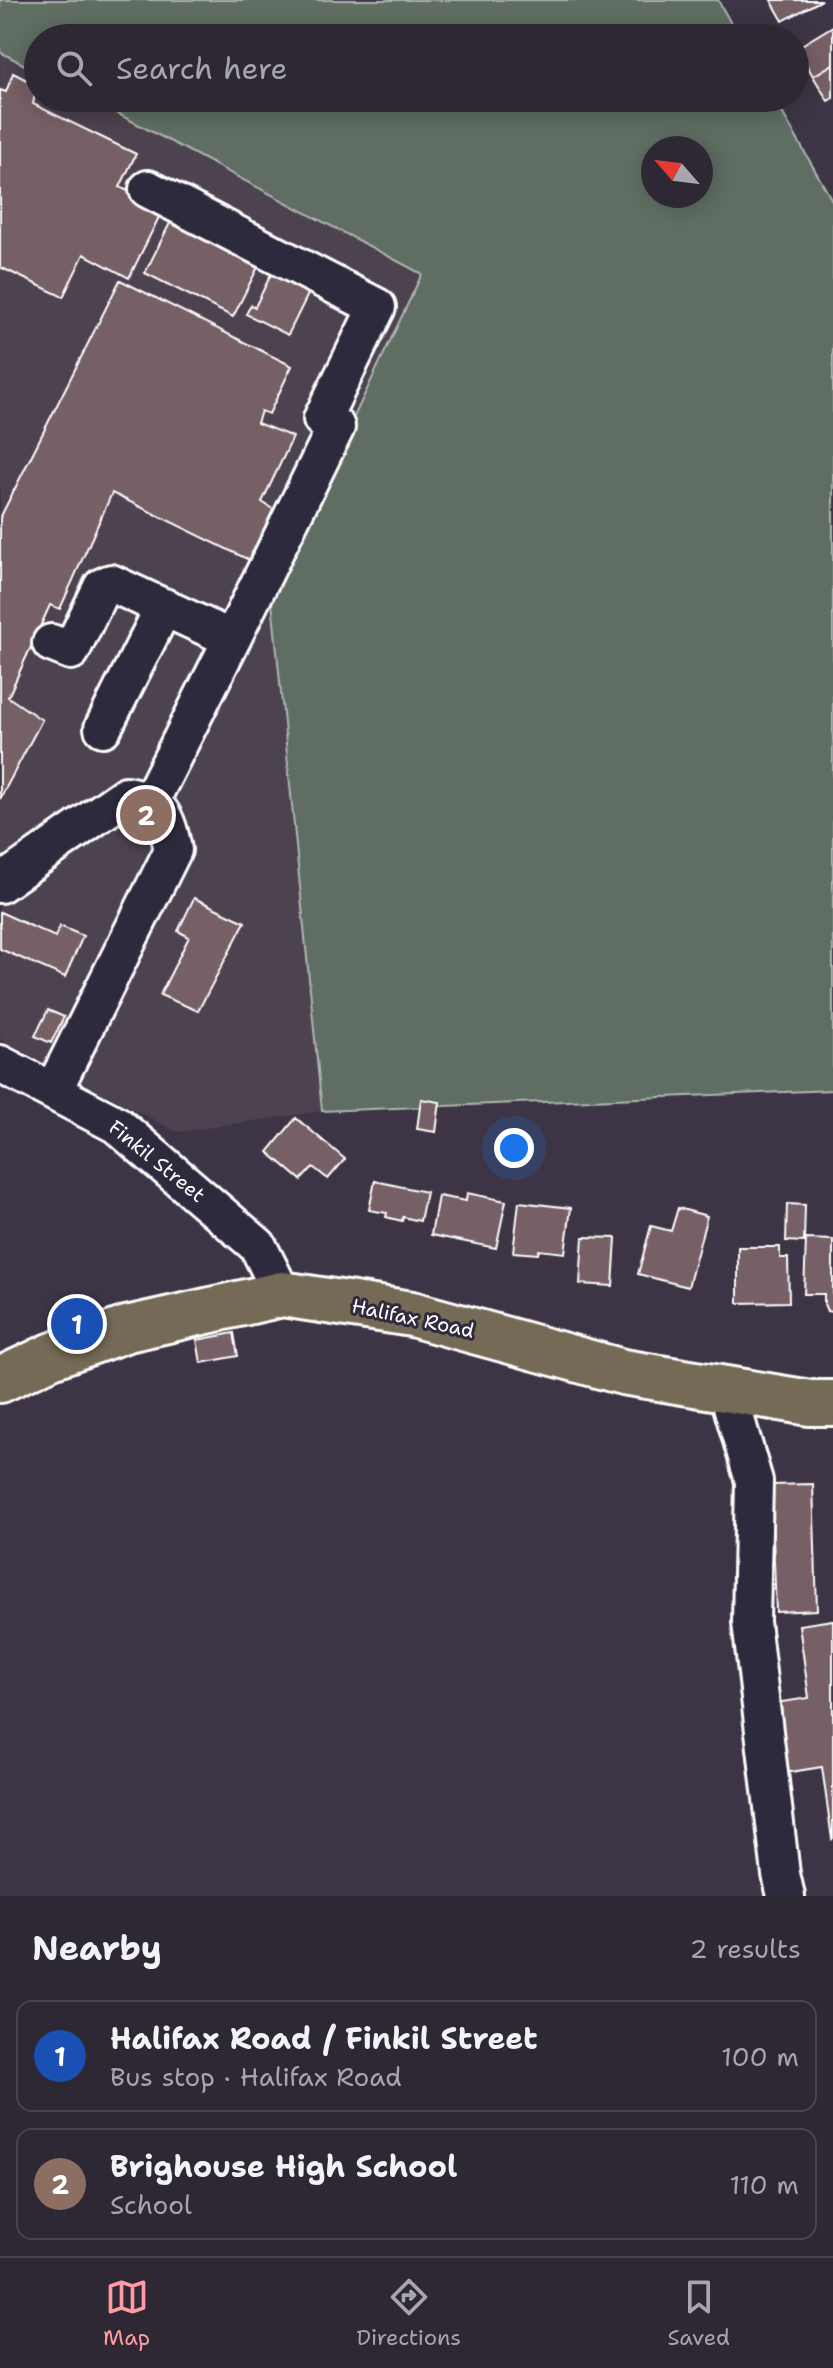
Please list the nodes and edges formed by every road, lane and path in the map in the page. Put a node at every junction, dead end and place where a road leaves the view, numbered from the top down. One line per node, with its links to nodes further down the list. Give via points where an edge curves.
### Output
1 (148, 189): 3 (street, via 377,307 322,419 336,427)
2 (164, 607): 3 (street); 4 (street, via 111,583 102,587 71,651); 5 (street)
3 (232, 639): 6 (street)
4 (51, 643)
5 (103, 728)
6 (150, 802): 7 (street, via 126,795); 9 (street, via 168,821 173,850)
7 (0, 884)
8 (0, 1064): 9 (street, Finkil Street)
9 (53, 1091): 10 (street, Finkil Street, via 117,1125 258,1246)
10 (282, 1294): 11 (main road, Halifax Road, via 127,1329); 12 (main road, Halifax Road, via 412,1314 623,1372)
11 (0, 1380)
12 (727, 1389): 13 (main road, Halifax Road); 14 (street, via 754,1481 751,1622)
13 (833, 1403)
14 (786, 1896)

